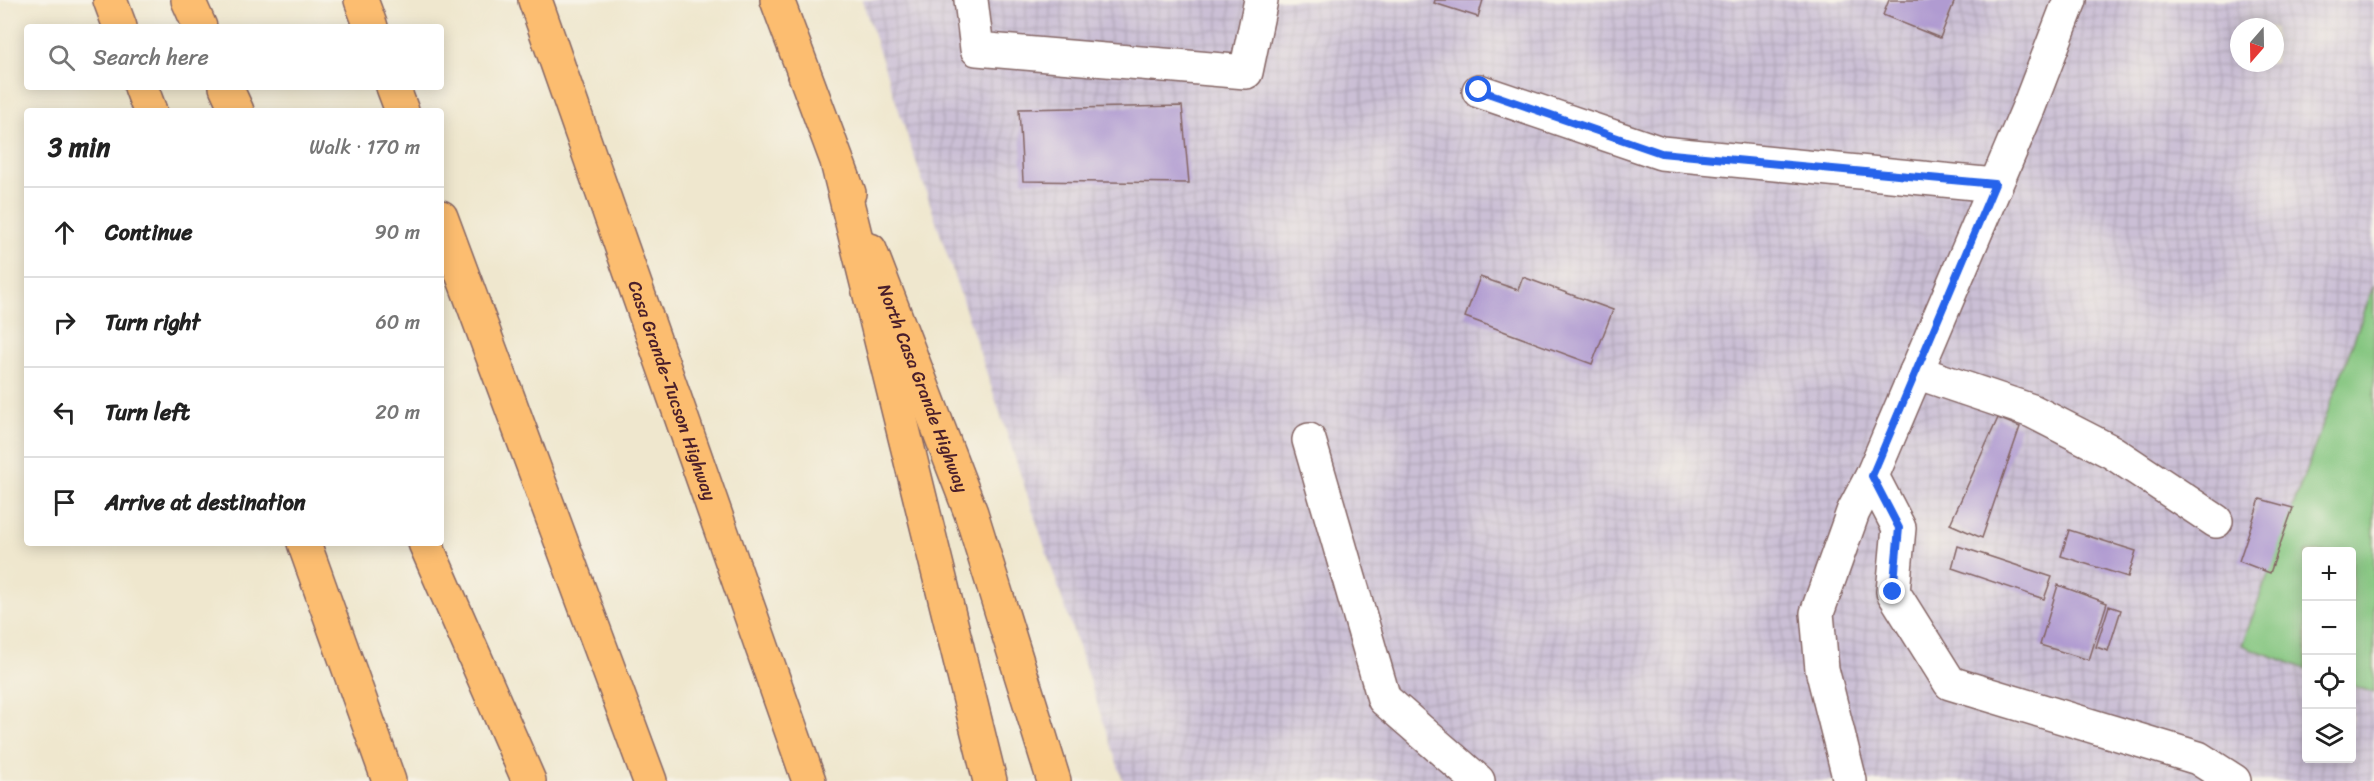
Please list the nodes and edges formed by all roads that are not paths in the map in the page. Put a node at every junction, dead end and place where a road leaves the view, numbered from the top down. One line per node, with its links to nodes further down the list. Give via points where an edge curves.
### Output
1 (110, 0): 9 (main road)
2 (188, 0): 10 (main road)
3 (361, 0): 11 (main road)
4 (535, 0): 31 (main road, Casa Grande-Tucson Highway)
5 (777, 0): 19 (main road, North Casa Grande Highway)
6 (971, 0): 7 (lane, via 977,48 1246,72)
7 (1261, 0)
8 (2070, 0): 20 (lane)
9 (119, 24)
10 (199, 24)
11 (370, 24)
12 (142, 90): 16 (main road)
13 (227, 90): 17 (main road)
14 (394, 90): 18 (main road)
15 (1479, 90): 20 (lane, via 1661,153)
16 (149, 108)
17 (236, 108)
18 (401, 108)
19 (838, 165): 32 (main road); 33 (main road, North Casa Grande Highway, via 971,513)
20 (1995, 184): 22 (lane)
21 (444, 225): 30 (main road)
22 (1916, 372): 24 (lane); 25 (lane, via 2032,411 2112,452)
23 (1309, 440): 34 (lane, via 1384,699)
24 (1872, 476): 35 (lane, via 1853,512 1817,613 1822,669); 36 (lane, via 1899,528 1893,592 1950,683 2198,758)
25 (2216, 520)
26 (305, 546): 28 (main road)
27 (426, 546): 29 (main road)
28 (389, 781)
29 (529, 781)
30 (650, 781)
31 (808, 781)
32 (990, 781)
33 (1054, 781)
34 (1478, 781)
35 (1850, 781)
36 (2234, 781)

